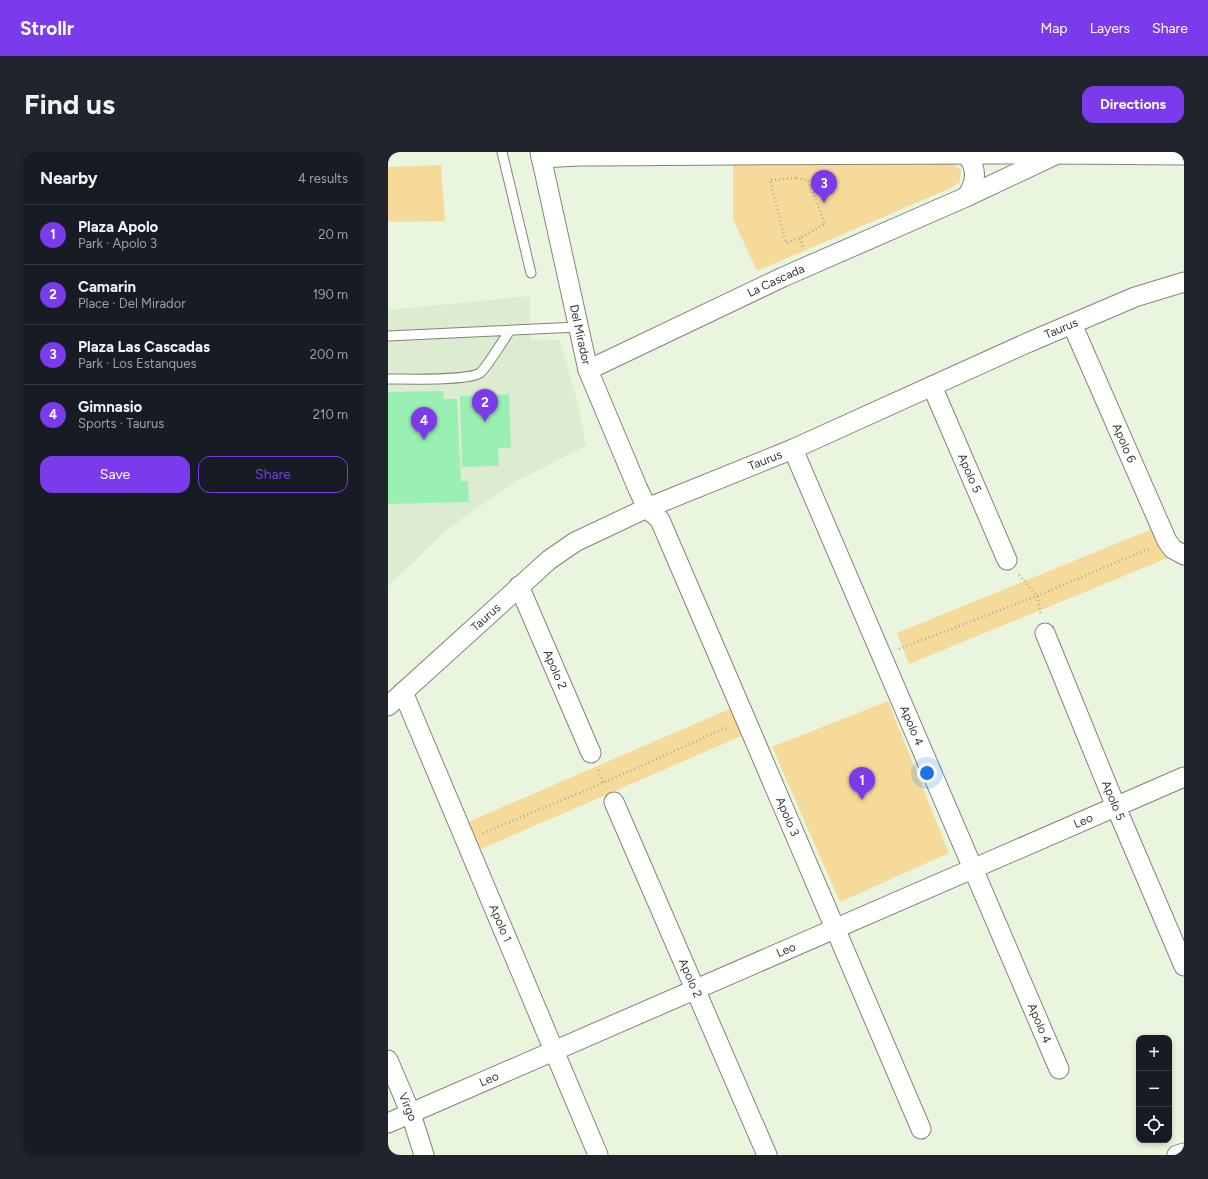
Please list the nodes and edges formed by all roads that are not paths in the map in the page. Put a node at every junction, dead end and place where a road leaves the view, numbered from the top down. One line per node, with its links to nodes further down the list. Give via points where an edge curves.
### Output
1 (502, 152): 7 (lane)
2 (966, 153): 3 (street); 4 (street); 6 (street, via 973,164 975,178)
3 (1059, 153): 5 (street); 6 (street, La Cascada)
4 (541, 155): 10 (street, Del Mirador)
5 (1184, 155)
6 (966, 197): 13 (street, La Cascada, via 783,277)
7 (531, 273)
8 (1184, 282): 9 (street, Taurus, via 1135,297)
9 (1072, 324): 15 (street, Taurus); 18 (street, Apolo 6, via 1167,541 1173,549)
10 (578, 327): 11 (lane); 13 (street, Del Mirador)
11 (510, 330): 12 (lane); 14 (lane, via 480,372 452,378)
12 (388, 336)
13 (588, 370): 17 (street, Del Mirador)
14 (388, 379)
15 (932, 386): 16 (street, Taurus); 19 (street, Apolo 5)
16 (793, 449): 17 (street, Taurus); 28 (street, Apolo 4)
17 (647, 508): 20 (street, Taurus, via 575,542); 29 (street, Apolo 3, via 660,520)
18 (1184, 555)
19 (1007, 560)
20 (519, 586): 22 (street, Taurus); 24 (street, Apolo 2)
21 (1045, 633): 27 (street, Apolo 5)
22 (403, 692): 23 (street, Taurus); 32 (street, Apolo 1)
23 (388, 706)
24 (591, 753)
25 (1184, 777): 27 (street, Leo)
26 (614, 802): 31 (street, Apolo 2)
27 (1116, 807): 28 (street, Leo); 30 (street, Apolo 5)
28 (973, 869): 29 (street, Leo); 34 (street, Apolo 4)
29 (836, 928): 31 (street, Leo); 37 (street, Apolo 3)
30 (1184, 966)
31 (696, 990): 32 (street, Leo); 41 (street, Apolo 2)
32 (554, 1051): 35 (street, Leo); 40 (street, Apolo 1)
33 (388, 1060): 35 (street, Virgo)
34 (1059, 1069)
35 (411, 1114): 36 (street, Leo); 39 (street, Virgo)
36 (388, 1123)
37 (921, 1129)
38 (1184, 1153): 42 (street)
39 (424, 1155)
40 (598, 1155)
41 (768, 1155)
42 (1177, 1155)

